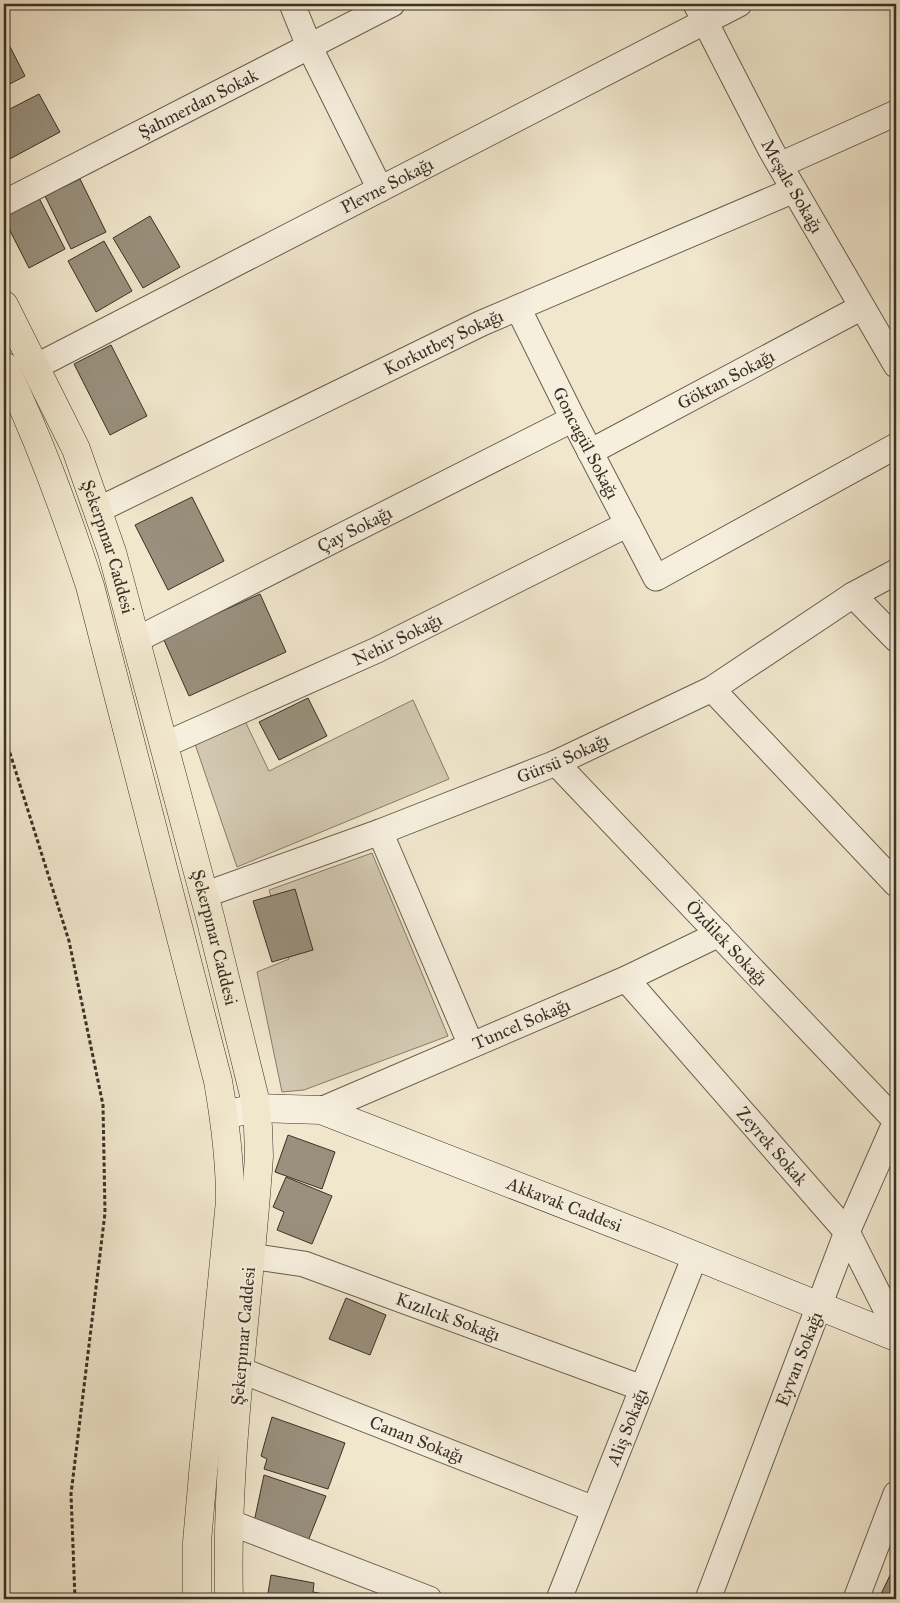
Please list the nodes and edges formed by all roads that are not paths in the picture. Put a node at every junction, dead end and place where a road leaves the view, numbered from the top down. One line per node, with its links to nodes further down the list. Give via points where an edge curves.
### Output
1 (292, 4): 5 (street)
2 (392, 4): 5 (street, Şahmerdan Sokak)
3 (739, 4): 4 (street, Plevne Sokağı)
4 (701, 13): 7 (street, Meşale Sokağı); 8 (street, Plevne Sokağı)
5 (309, 46): 8 (street); 10 (street, Şahmerdan Sokak)
6 (896, 113): 7 (street)
7 (780, 165): 9 (street, Meşale Sokağı)
8 (380, 189): 16 (street, Plevne Sokağı)
9 (794, 190): 12 (street, Meşale Sokağı); 13 (street, Korkutbey Sokağı)
10 (4, 203)
11 (4, 305): 16 (main road, Şekerpınar Caddesi)
12 (862, 306): 14 (street, Meşale Sokağı); 19 (street, Göktan Sokağı)
13 (518, 308): 17 (street, Goncagül Sokağı); 20 (street, Korkutbey Sokağı)
14 (896, 365)
15 (4, 366): 37 (main road, Şekerpınar Caddesi, via 52,475 90,586 216,1071)
16 (35, 367): 20 (main road, Şekerpınar Caddesi, via 76,449)
17 (573, 419): 19 (street, Goncagül Sokağı); 24 (street, Çay Sokağı)
18 (896, 446): 21 (street, Goncagül Sokağı, via 656,578)
19 (590, 452): 21 (street, Goncagül Sokağı)
20 (98, 510): 24 (main road, Şekerpınar Caddesi)
21 (628, 524): 27 (street, Nehir Sokağı, via 377,650)
22 (896, 572): 23 (street, Gürsü Sokağı)
23 (853, 595): 25 (street); 26 (street, Gürsü Sokağı)
24 (136, 640): 27 (main road, Şekerpınar Caddesi)
25 (896, 640)
26 (712, 689): 28 (street, Gürsü Sokağı); 30 (street)
27 (164, 745): 31 (main road, Şekerpınar Caddesi)
28 (556, 763): 29 (street, Gürsü Sokağı); 32 (street, Özdilek Sokağı)
29 (380, 832): 31 (street, Gürsü Sokağı); 34 (street)
30 (896, 884)
31 (204, 895): 35 (main road, Şekerpınar Caddesi)
32 (719, 934): 33 (street, Tuncel Sokağı); 38 (street, Özdilek Sokağı)
33 (626, 979): 34 (street, Tuncel Sokağı); 39 (street, Zeyrek Sokak)
34 (471, 1045): 36 (street, Tuncel Sokağı)
35 (256, 1108): 36 (street, Akkavak Caddesi); 37 (street, Akkavak Caddesi); 40 (main road, Şekerpınar Caddesi, via 259,1156)
36 (321, 1110): 41 (street, Akkavak Caddesi)
37 (224, 1115): 50 (main road, Şekerpınar Caddesi, via 230,1201 197,1542)
38 (896, 1121): 39 (street, Eyvan Sokağı)
39 (847, 1232): 42 (street, Eyvan Sokağı); 43 (street, Zeyrek Sokak)
40 (250, 1256): 45 (main road, Şekerpınar Caddesi); 46 (street, Kızılcık Sokağı, via 304,1264)
41 (695, 1256): 42 (street, Akkavak Caddesi); 46 (street, Aliş Sokağı)
42 (819, 1306): 44 (street, Akkavak Caddesi); 54 (street, Eyvan Sokağı)
43 (896, 1329)
44 (896, 1337)
45 (240, 1370): 48 (street, Canan Sokağı); 49 (main road, Şekerpınar Caddesi)
46 (642, 1388): 48 (street, Aliş Sokağı)
47 (896, 1494): 55 (street)
48 (594, 1509): 53 (street, Aliş Sokağı)
49 (229, 1522): 51 (main road, Şekerpınar Caddesi); 52 (street)
50 (197, 1599)
51 (228, 1599)
52 (429, 1599)
53 (559, 1599)
54 (708, 1599)
55 (856, 1599)

